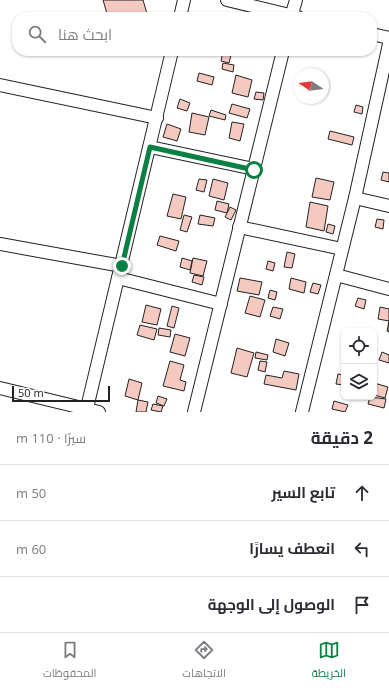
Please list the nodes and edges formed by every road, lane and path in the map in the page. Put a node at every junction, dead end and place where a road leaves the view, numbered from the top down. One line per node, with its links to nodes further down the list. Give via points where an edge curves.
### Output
1 (184, 0): 4 (street)
2 (227, 0): 5 (street)
3 (296, 0): 6 (street)
4 (181, 12)
5 (277, 12)
6 (294, 12)
7 (377, 35): 8 (street)
8 (389, 38)
9 (389, 44): 16 (street)
10 (171, 56): 13 (street)
11 (282, 56): 15 (street)
12 (0, 85): 13 (street)
13 (157, 118): 14 (street)
14 (150, 147): 15 (street); 21 (street)
15 (254, 170): 18 (street)
16 (355, 198): 17 (street); 20 (street)
17 (389, 206)
18 (239, 227): 20 (street); 25 (street)
19 (0, 244): 21 (street)
20 (342, 249): 22 (street)
21 (122, 266): 23 (street)
22 (336, 275): 24 (street); 30 (street)
23 (118, 278): 25 (street); 27 (street)
24 (389, 289)
25 (221, 304): 29 (street)
26 (0, 388): 27 (street)
27 (87, 411): 28 (street)
28 (99, 412)
29 (194, 412)
30 (302, 412)

